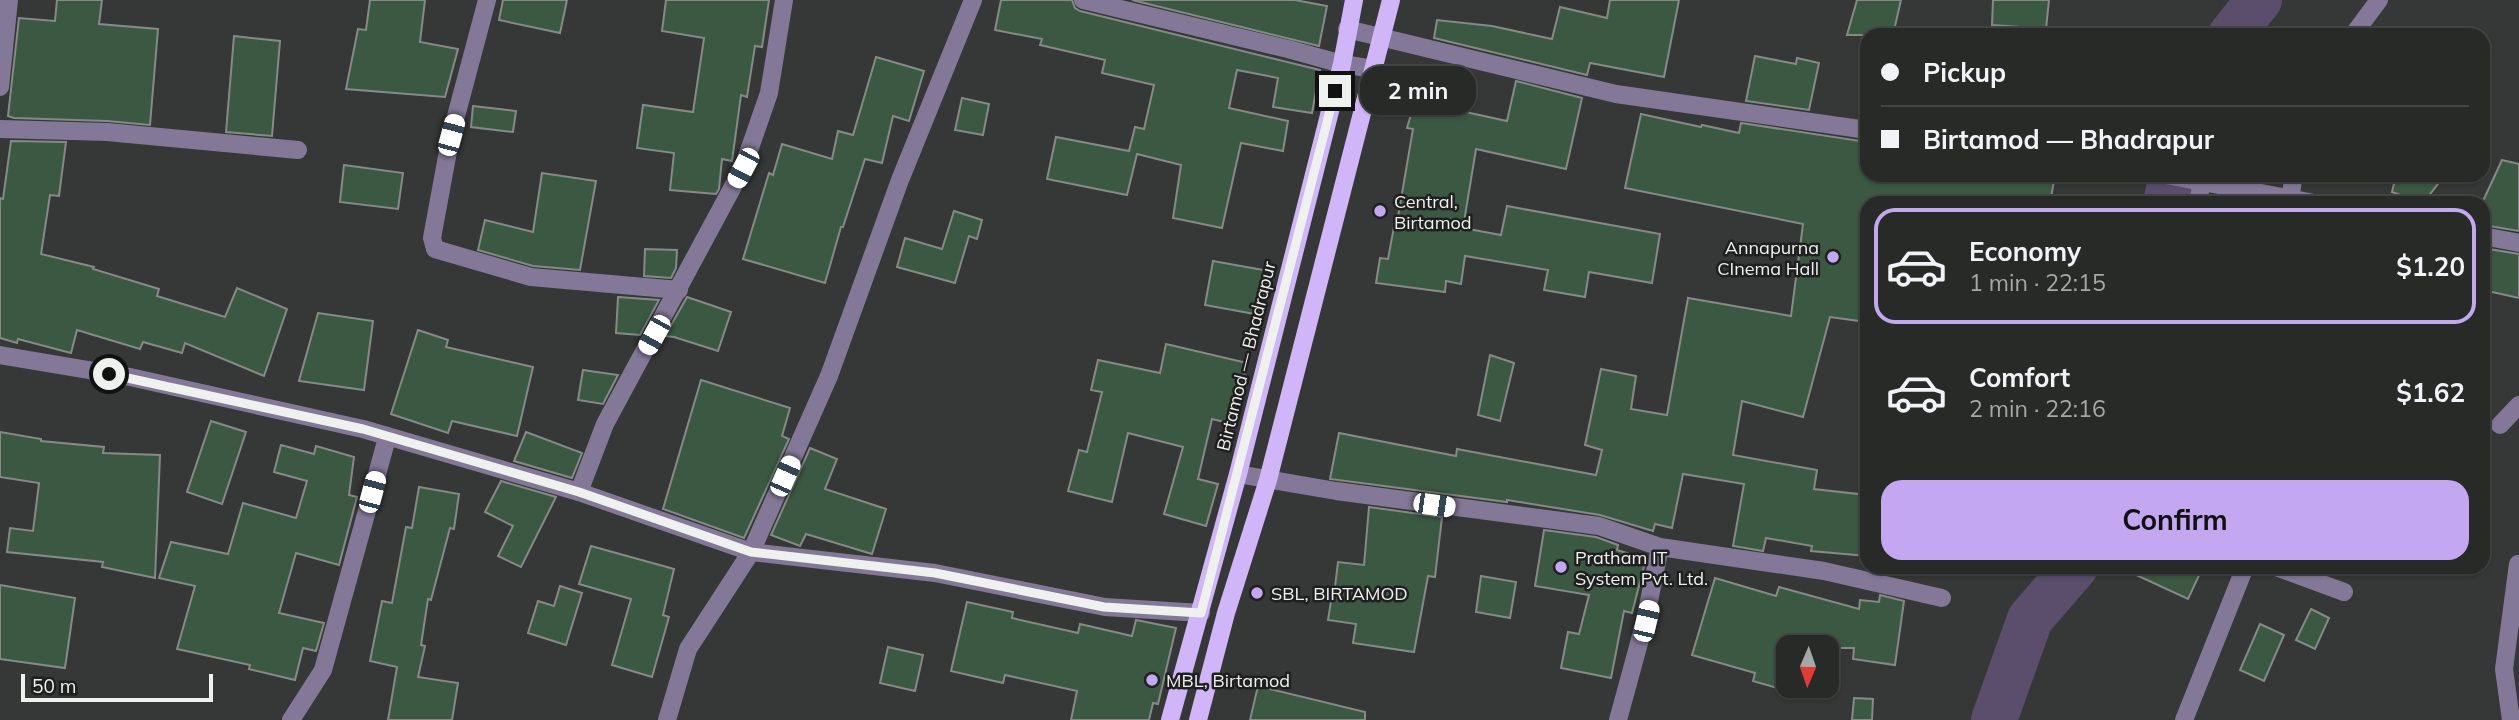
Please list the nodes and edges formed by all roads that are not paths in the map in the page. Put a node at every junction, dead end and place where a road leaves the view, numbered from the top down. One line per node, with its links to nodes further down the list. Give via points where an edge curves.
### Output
1 (9, 0): 14 (street)
2 (487, 0): 22 (street, via 451,135 432,238 435,249 531,277)
3 (784, 0): 22 (street, via 768,93 743,168)
4 (973, 0): 31 (street, via 900,180 829,376)
5 (1083, 0): 12 (street)
6 (1354, 0): 10 (main road, Birtamod — Bhadrapur)
7 (1391, 0): 11 (main road)
8 (2379, 0): 9 (street)
9 (2358, 28)
10 (1347, 29): 11 (street); 12 (main road, Birtamod — Bhadrapur)
11 (1382, 38): 13 (main road); 16 (street, via 1616,94)
12 (1342, 64): 13 (street); 27 (main road, Birtamod — Bhadrapur)
13 (1374, 69): 28 (main road)
14 (0, 87)
15 (0, 129): 17 (street, via 107,132)
16 (1860, 129)
17 (298, 150)
18 (2209, 182): 19 (street)
19 (2280, 196)
20 (2490, 237): 21 (street)
21 (2519, 243)
22 (679, 290): 29 (street, via 605,424)
23 (0, 355): 26 (street, via 130,377)
24 (2519, 405): 25 (street)
25 (2500, 425)
26 (387, 438): 29 (street); 38 (street, via 323,670)
27 (1238, 474): 28 (street); 37 (main road, Birtamod — Bhadrapur)
28 (1269, 480): 30 (street, via 1600,526); 41 (main road, via 1226,613)
29 (579, 492): 31 (street)
30 (1660, 547): 36 (street, via 1824,571); 42 (street, via 1646,621)
31 (751, 552): 37 (street, via 935,573 1104,607); 39 (street, via 688,649)
32 (2518, 564): 44 (street, via 2504,669)
33 (2242, 574): 43 (street)
34 (2295, 574): 35 (street)
35 (2344, 592)
36 (1942, 598)
37 (1201, 613): 40 (main road, Birtamod — Bhadrapur)
38 (291, 720)
39 (667, 720)
40 (1170, 720)
41 (1198, 720)
42 (1618, 720)
43 (2184, 720)
44 (2511, 720)

